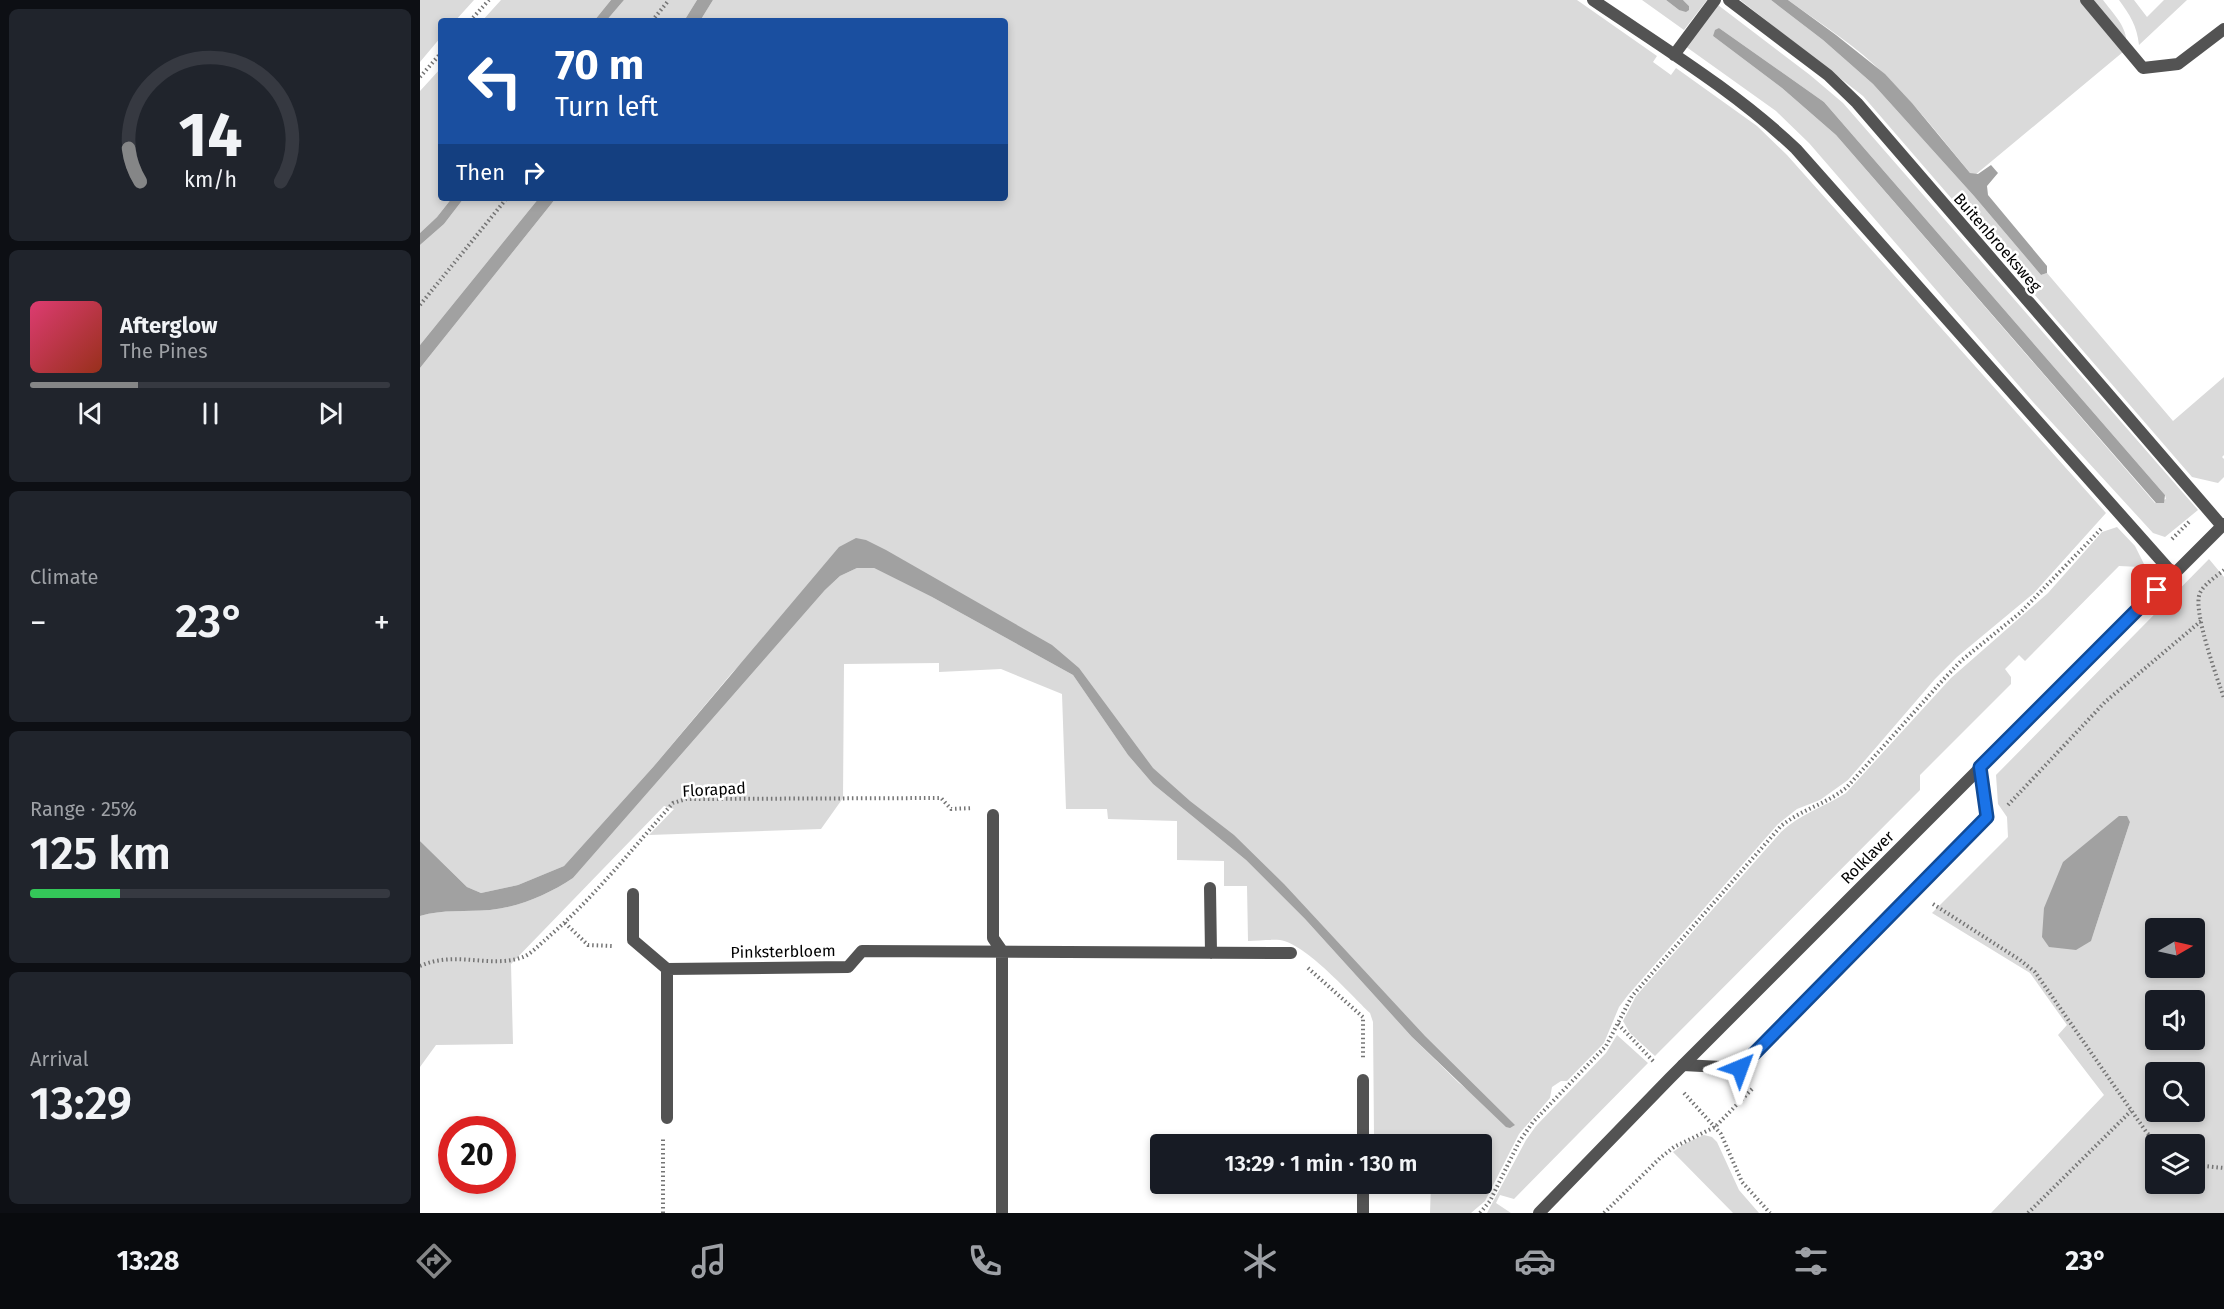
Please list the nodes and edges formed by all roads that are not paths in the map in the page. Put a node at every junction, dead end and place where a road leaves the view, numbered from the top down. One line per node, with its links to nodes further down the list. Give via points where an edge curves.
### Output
1 (1593, 0): 6 (street)
2 (1715, 0): 6 (street)
3 (1729, 0): 7 (street, Buitenbroeksweg, via 1828,75 1857,103)
4 (2086, 0): 5 (street, via 2143,68 2178,64)
5 (2224, 29)
6 (1674, 55): 8 (street, via 1770,124 1796,148)
7 (2223, 525): 8 (street, Rolklaver)
8 (2173, 574): 9 (street, Rolklaver)
9 (1980, 767): 17 (street, Rolklaver); 17 (street, via 1987,817 1740,1068)
10 (993, 815): 13 (street, via 993,938)
11 (1210, 888): 14 (street)
12 (633, 894): 16 (street, via 633,940)
13 (1002, 951): 14 (street, Pinksterbloem); 16 (street, Pinksterbloem, via 861,951 848,967); 22 (street)
14 (1211, 953): 15 (street, Pinksterbloem)
15 (1291, 953)
16 (667, 969): 19 (street)
17 (1683, 1065): 24 (street, Rolklaver)
18 (1363, 1080): 20 (street)
19 (667, 1118)
20 (1363, 1134)
21 (1363, 1194): 23 (street)
22 (1002, 1213)
23 (1363, 1213)
24 (1539, 1213)

